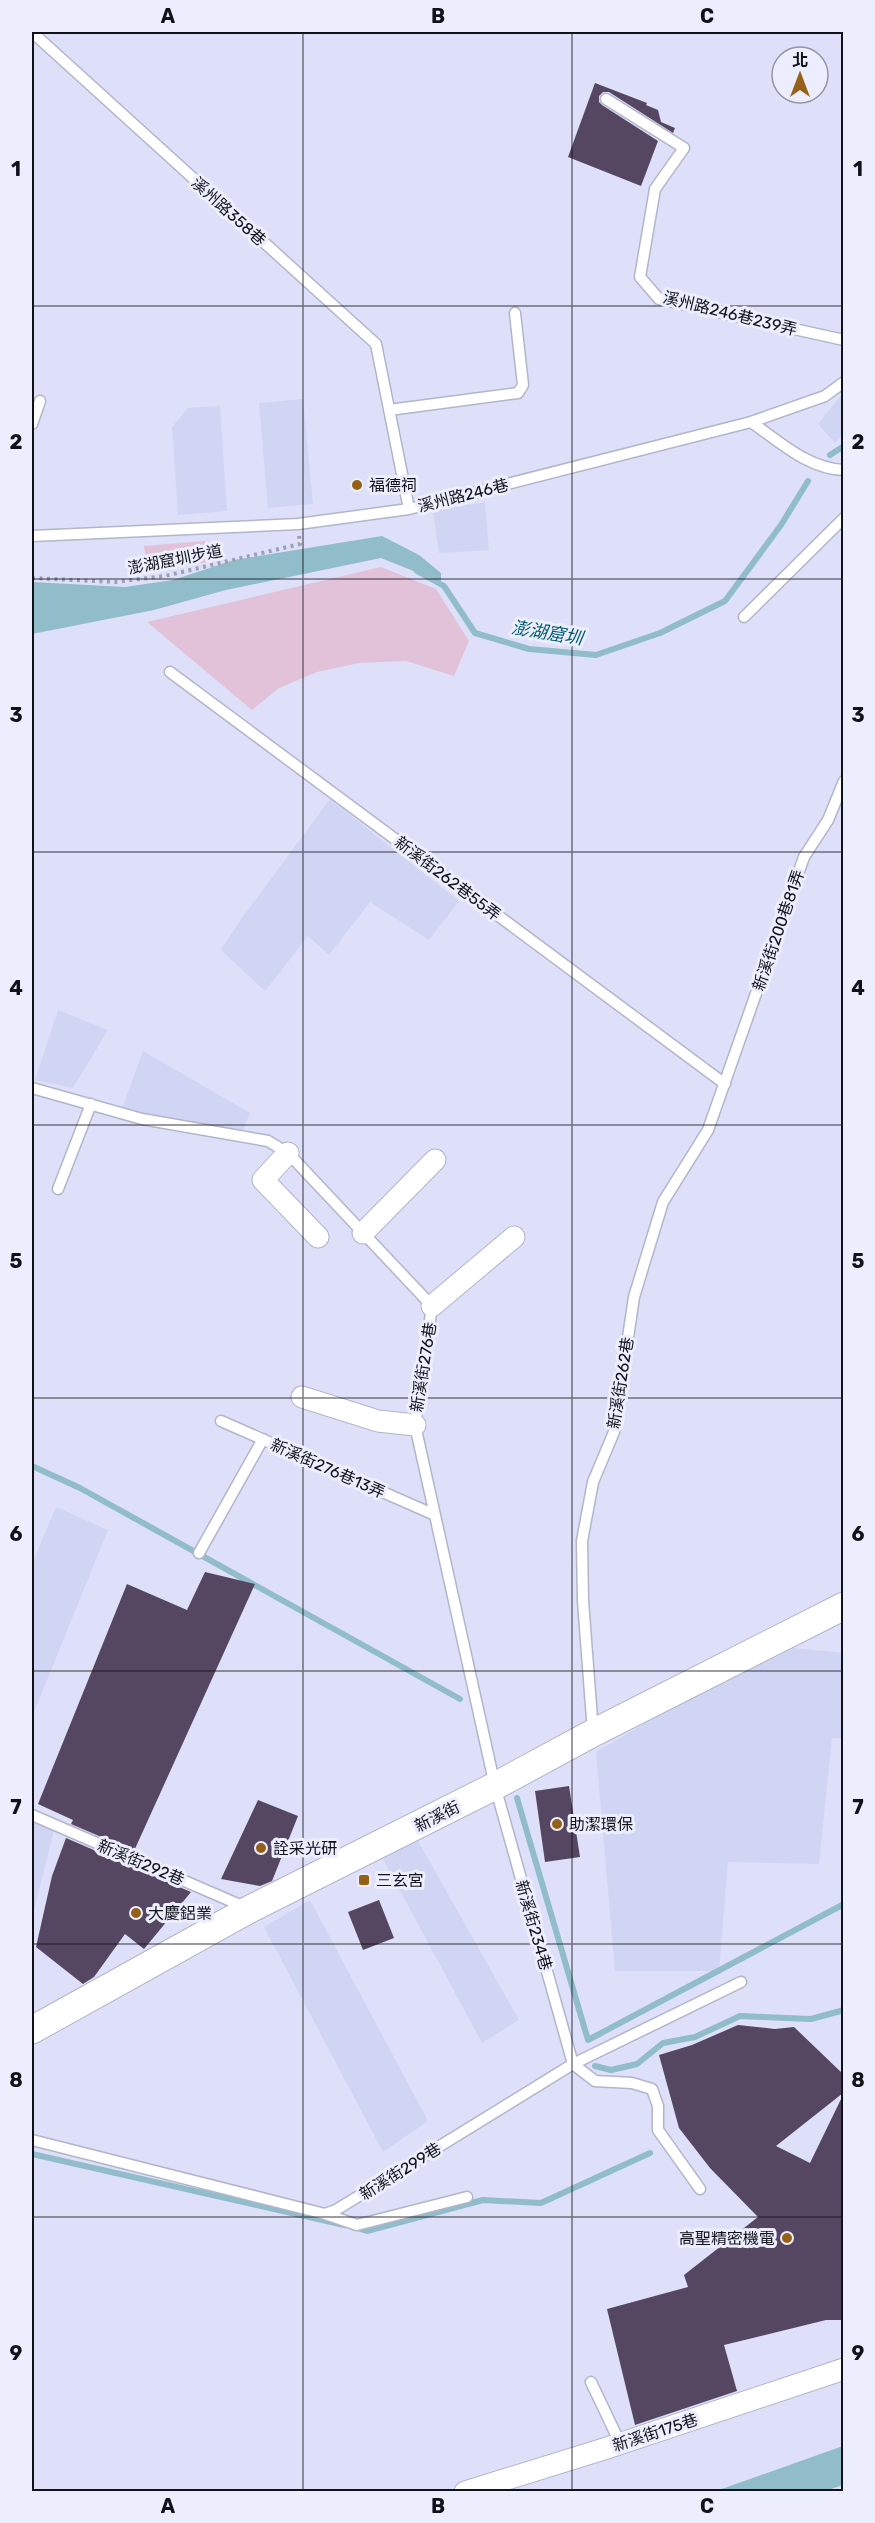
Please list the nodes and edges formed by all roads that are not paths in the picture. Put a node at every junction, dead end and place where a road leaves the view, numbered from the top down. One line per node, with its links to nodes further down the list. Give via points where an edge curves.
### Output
1 (32, 32): 7 (lane, 溪州路358巷, via 376,344)
2 (606, 99): 4 (lane, 溪州路246巷239弄, via 684,148 655,189 640,277 659,299)
3 (515, 313): 7 (lane, via 524,385 518,393)
4 (843, 340)
5 (843, 382): 8 (lane, 溪州路246巷, via 825,396)
6 (40, 401): 9 (lane)
7 (389, 410): 11 (lane, 溪州路358巷)
8 (752, 422): 10 (lane, via 801,457); 11 (lane, 溪州路246巷)
9 (32, 424)
10 (843, 470)
11 (409, 509): 13 (lane, 溪州路246巷, via 298,524)
12 (843, 518): 14 (lane)
13 (32, 536)
14 (744, 617)
15 (170, 672): 17 (lane, 新溪街262巷55弄)
16 (843, 781): 17 (lane, 新溪街200巷81弄, via 828,820 804,857)
17 (725, 1084): 34 (lane, 新溪街262巷, via 708,1130 663,1202 634,1297 614,1432 593,1482 582,1540)
18 (32, 1088): 19 (lane, 新溪街276巷)
19 (91, 1104): 20 (lane, 新溪街276巷, via 142,1119 268,1142); 22 (lane)
20 (288, 1153): 23 (lane, 新溪街276巷); 24 (street, via 263,1180)
21 (435, 1160): 23 (street)
22 (58, 1189)
23 (363, 1233): 26 (lane, 新溪街276巷)
24 (318, 1237)
25 (514, 1237): 26 (street)
26 (432, 1306): 29 (lane, 新溪街276巷)
27 (302, 1397): 29 (street, via 378,1421)
28 (221, 1421): 30 (lane, 新溪街276巷13弄)
29 (415, 1425): 31 (lane, 新溪街276巷)
30 (263, 1439): 31 (lane, 新溪街276巷13弄); 32 (lane)
31 (435, 1515): 35 (lane, 新溪街276巷)
32 (199, 1553)
33 (843, 1606): 34 (street, 新溪街)
34 (593, 1733): 35 (street, 新溪街)
35 (495, 1786): 37 (street, 新溪街); 40 (lane, 新溪街234巷)
36 (32, 1815): 37 (lane, 新溪街292巷)
37 (250, 1909): 39 (street, 新溪街)
38 (741, 1982): 40 (lane, 新溪街299巷)
39 (32, 2030)
40 (573, 2064): 42 (lane, via 595,2081 632,2083 652,2089 658,2106 658,2130); 44 (lane, 新溪街299巷)
41 (32, 2140): 44 (lane)
42 (700, 2189)
43 (466, 2197): 44 (lane, via 357,2225)
44 (325, 2214)
45 (843, 2369): 47 (street, 新溪街175巷)
46 (591, 2382): 47 (lane)
47 (621, 2444): 48 (street, 新溪街175巷)
48 (465, 2492)

